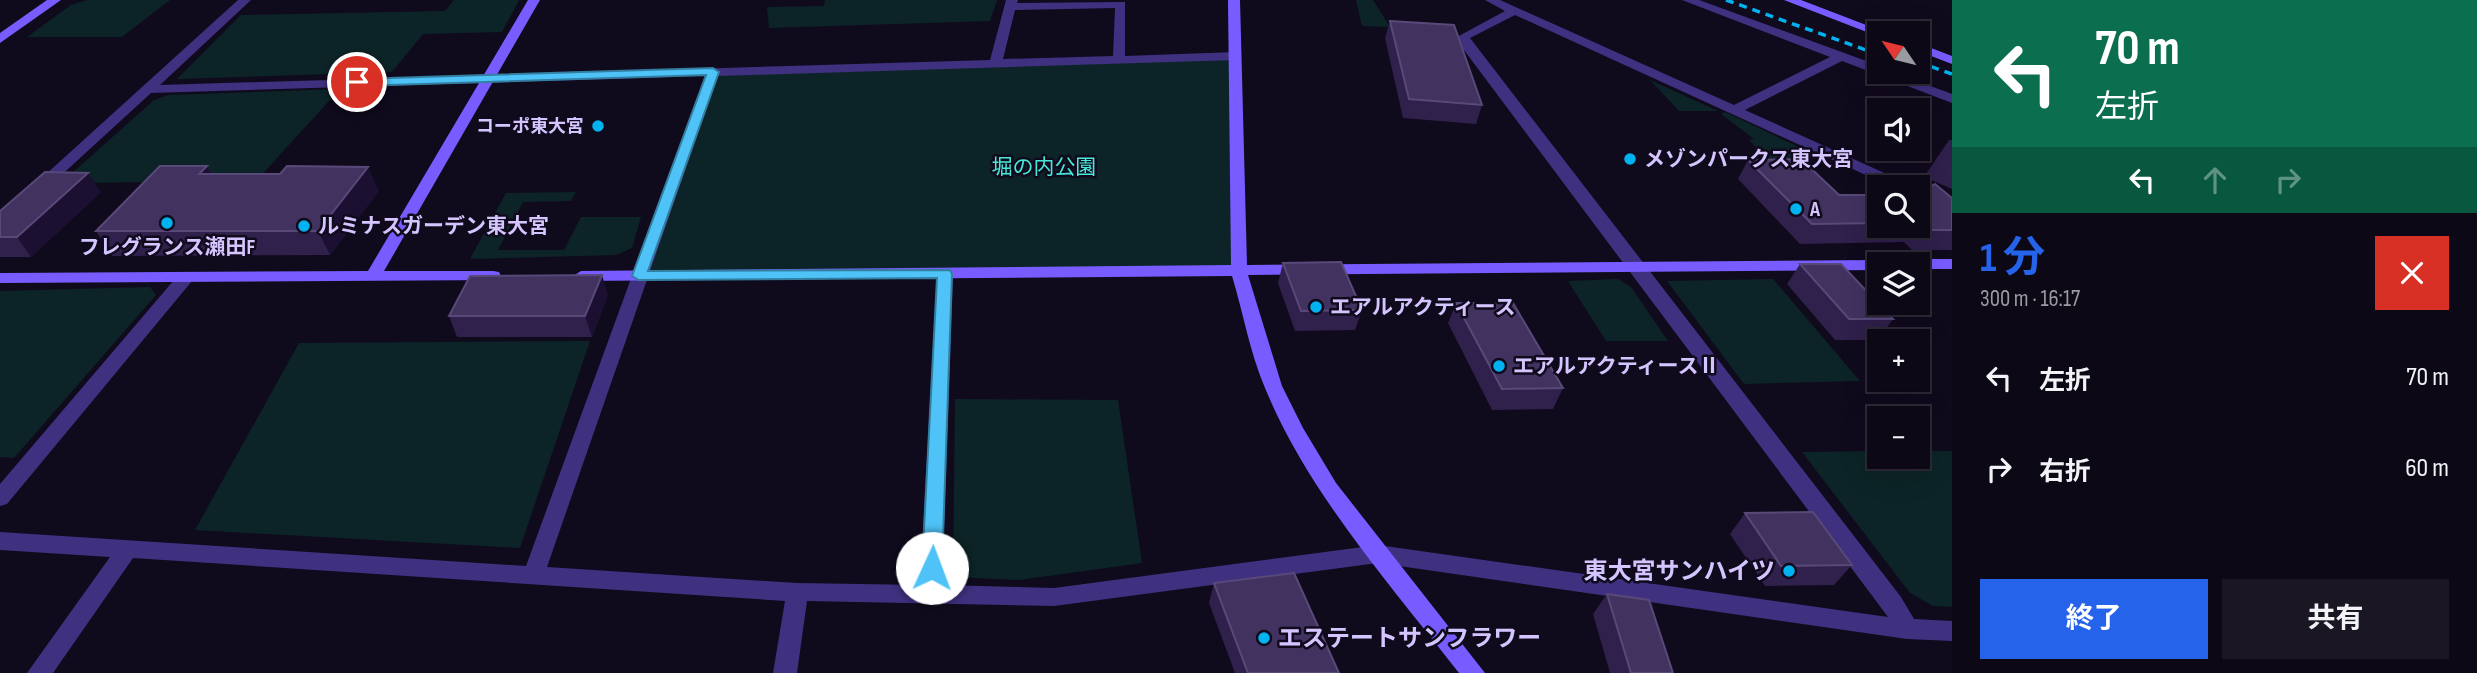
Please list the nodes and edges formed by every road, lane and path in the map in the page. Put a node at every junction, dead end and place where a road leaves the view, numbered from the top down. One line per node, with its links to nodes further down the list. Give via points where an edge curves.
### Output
1 (55, 0): 11 (street)
2 (244, 0): 22 (street)
3 (534, 0): 20 (street)
4 (1234, 0): 13 (street)
5 (1491, 0): 9 (street)
6 (1688, 0): 14 (street)
7 (1790, 0): 10 (street)
8 (1011, 3): 15 (street, via 1121,4); 17 (street)
9 (1514, 11): 24 (street); 30 (street, via 1462,37)
10 (1867, 28)
11 (0, 39)
12 (1930, 52): 16 (street)
13 (1236, 56): 15 (street); 31 (street)
14 (1842, 56): 18 (street); 24 (street)
15 (1119, 60): 17 (street)
16 (1952, 60)
17 (996, 62): 19 (street)
18 (1867, 66)
19 (713, 72): 20 (street); 35 (street)
20 (488, 78): 22 (street); 36 (street)
21 (1914, 84): 23 (street)
22 (148, 89): 26 (street)
23 (1952, 99)
24 (1734, 110): 25 (street)
25 (1878, 175)
26 (30, 196)
27 (1930, 264): 28 (street)
28 (1952, 264)
29 (1867, 265): 30 (street)
30 (1634, 267): 31 (street); 46 (street)
31 (1239, 272): 32 (street); 42 (street, via 1273,386 1294,430 1329,489)
32 (945, 274): 35 (street); 45 (street)
33 (506, 276): 36 (street)
34 (559, 276): 35 (street)
35 (639, 276): 43 (street)
36 (373, 277): 38 (street)
37 (0, 278): 38 (street)
38 (186, 278): 39 (street)
39 (0, 498)
40 (0, 541): 41 (street)
41 (128, 549): 43 (street); 48 (street)
42 (1378, 555): 45 (street, via 1054,597); 46 (street); 50 (street)
43 (533, 575): 44 (street)
44 (796, 592): 45 (street); 49 (street)
45 (931, 595)
46 (1908, 629): 47 (street)
47 (1952, 631)
48 (40, 673)
49 (785, 673)
50 (1473, 673)

